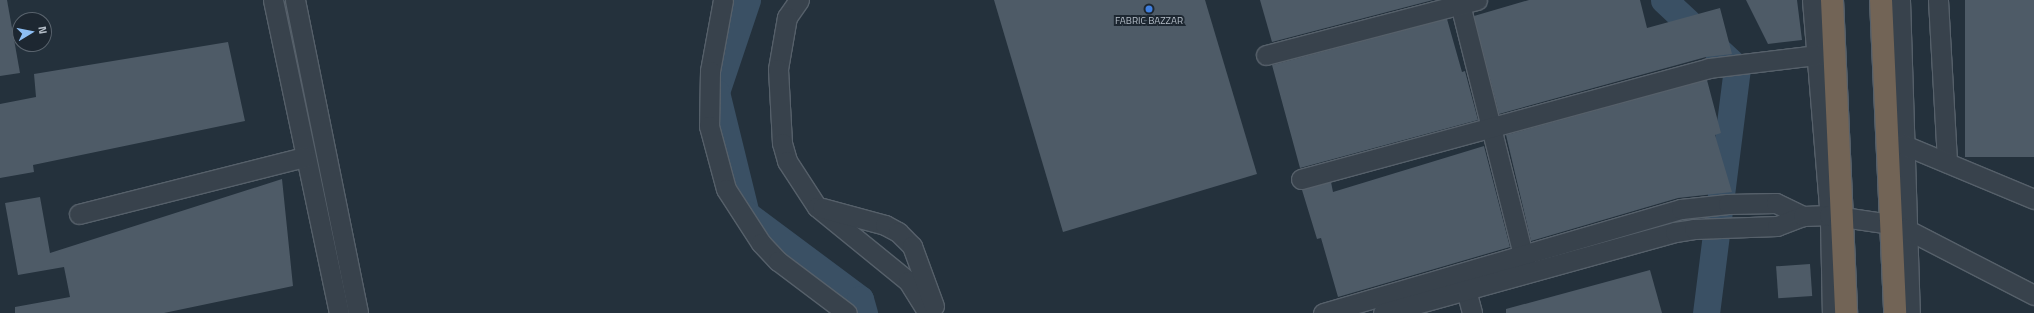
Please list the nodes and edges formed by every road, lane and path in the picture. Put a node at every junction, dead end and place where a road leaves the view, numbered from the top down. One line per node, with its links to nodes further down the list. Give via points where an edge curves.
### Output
1 (272, 0): 14 (street)
2 (295, 0): 26 (street)
3 (723, 0): 27 (street, via 710,71 709,126 726,189 761,243 778,261)
4 (799, 0): 18 (street, via 787,17 778,69 782,143 791,169)
5 (1881, 0): 21 (highway)
6 (1900, 0): 13 (street)
7 (1938, 0): 15 (street)
8 (1826, 1): 11 (street); 20 (highway)
9 (1465, 2): 10 (street); 12 (street)
10 (1266, 55)
11 (1816, 55): 12 (street, via 1709,68); 20 (street)
12 (1490, 128): 16 (street); 22 (street)
13 (1904, 145): 15 (street); 21 (street)
14 (304, 157): 19 (street); 25 (street)
15 (1947, 163): 17 (street)
16 (1301, 179)
17 (2034, 199)
18 (817, 207): 28 (street, via 908,281); 29 (street, via 885,225 898,232 912,246)
19 (79, 214)
20 (1836, 216): 21 (street); 22 (street, via 1803,216 1776,203 1698,206); 33 (street); 34 (highway)
21 (1898, 226): 24 (street); 35 (highway); 36 (street)
22 (1526, 264): 23 (street); 30 (street)
23 (1466, 290): 31 (street); 32 (street)
24 (2034, 296)
25 (339, 313)
26 (358, 313)
27 (847, 313)
28 (928, 313)
29 (937, 313)
30 (1323, 313)
31 (1383, 313)
32 (1472, 313)
33 (1832, 313)
34 (1846, 313)
35 (1895, 313)
36 (1910, 313)

